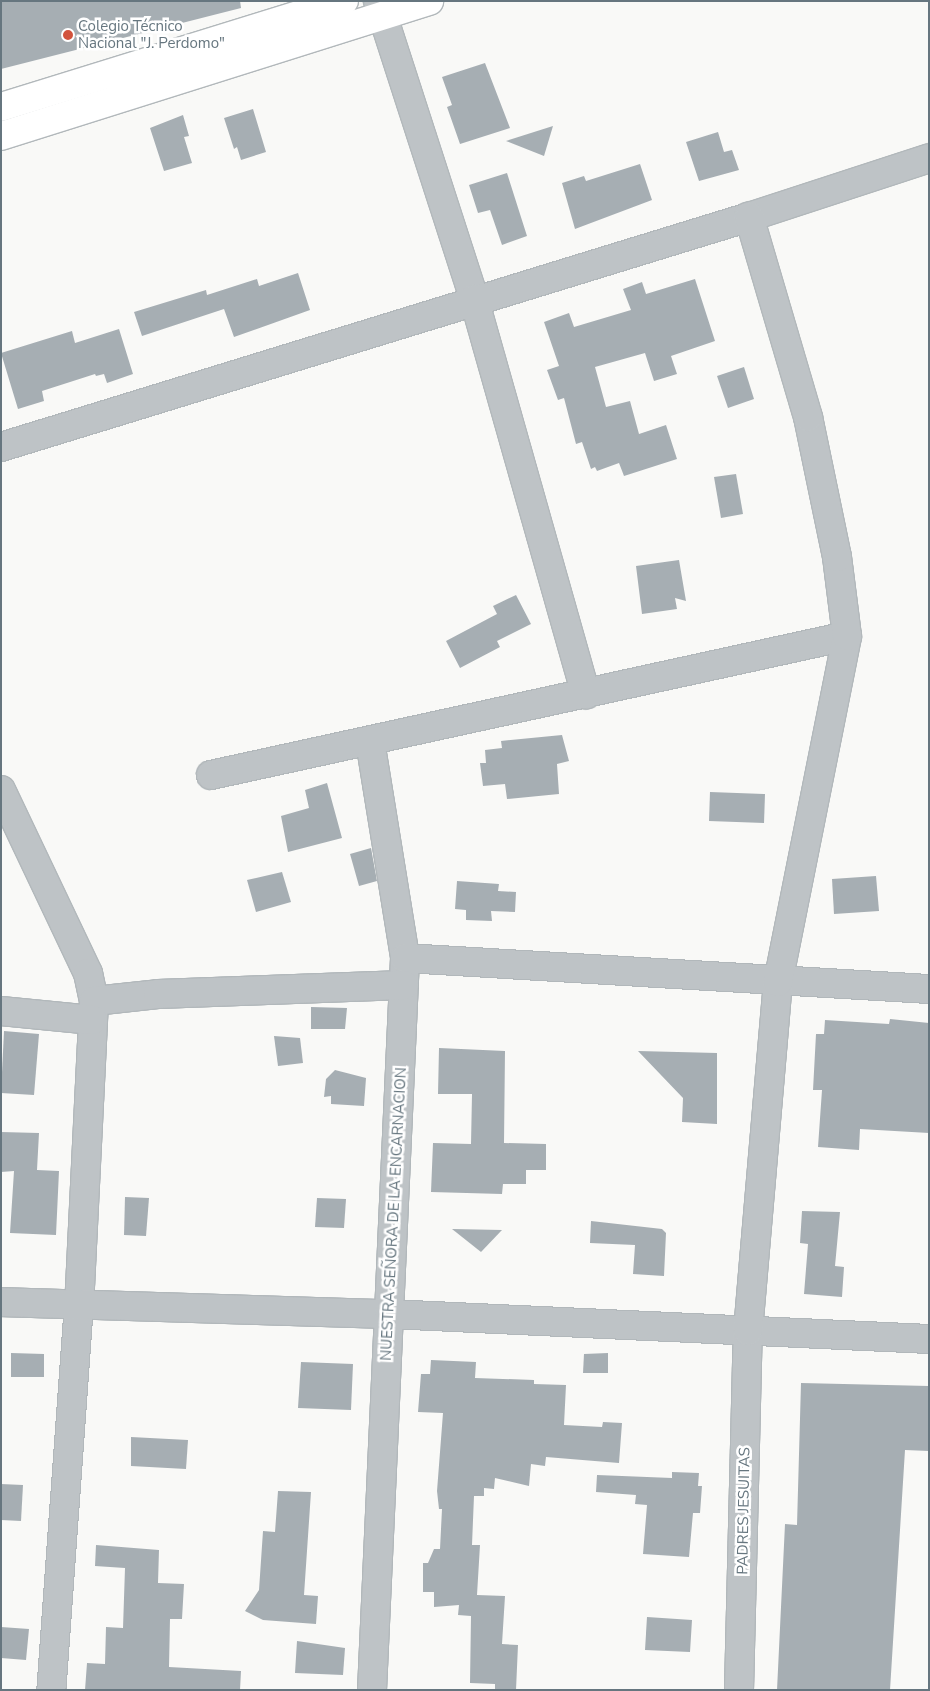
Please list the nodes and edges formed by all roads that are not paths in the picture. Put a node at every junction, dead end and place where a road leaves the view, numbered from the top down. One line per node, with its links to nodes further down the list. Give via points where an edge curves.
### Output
1 (344, 1): 4 (main road)
2 (430, 1): 3 (main road)
3 (380, 9): 5 (main road); 8 (street)
4 (1, 107)
5 (1, 136)
6 (929, 158): 7 (street)
7 (748, 217): 8 (street); 10 (street, PADRES JESUITAS, via 808,417 837,557)
8 (474, 299): 9 (street); 11 (street)
9 (1, 447)
10 (847, 636): 11 (street); 16 (street, PADRES JESUITAS)
11 (586, 694): 12 (street)
12 (370, 741): 13 (street); 15 (street, NUESTRA SEÑORA DE LA ENCARNACION)
13 (212, 775)
14 (1, 790): 19 (street, via 88,973)
15 (405, 958): 16 (street); 17 (street, NUESTRA SEÑORA DE LA ENCARNACION)
16 (778, 982): 18 (street); 24 (street, PADRES JESUITAS)
17 (404, 985): 19 (street, via 158,994); 23 (street, NUESTRA SEÑORA DE LA ENCARNACION)
18 (929, 990)
19 (93, 1010): 20 (street); 22 (street)
20 (1, 1011)
21 (1, 1302): 22 (street)
22 (79, 1304): 23 (street); 26 (street)
23 (389, 1314): 24 (street); 27 (street, NUESTRA SEÑORA DE LA ENCARNACION)
24 (748, 1331): 25 (street); 28 (street, PADRES JESUITAS)
25 (929, 1338)
26 (51, 1690)
27 (372, 1690)
28 (739, 1690)

